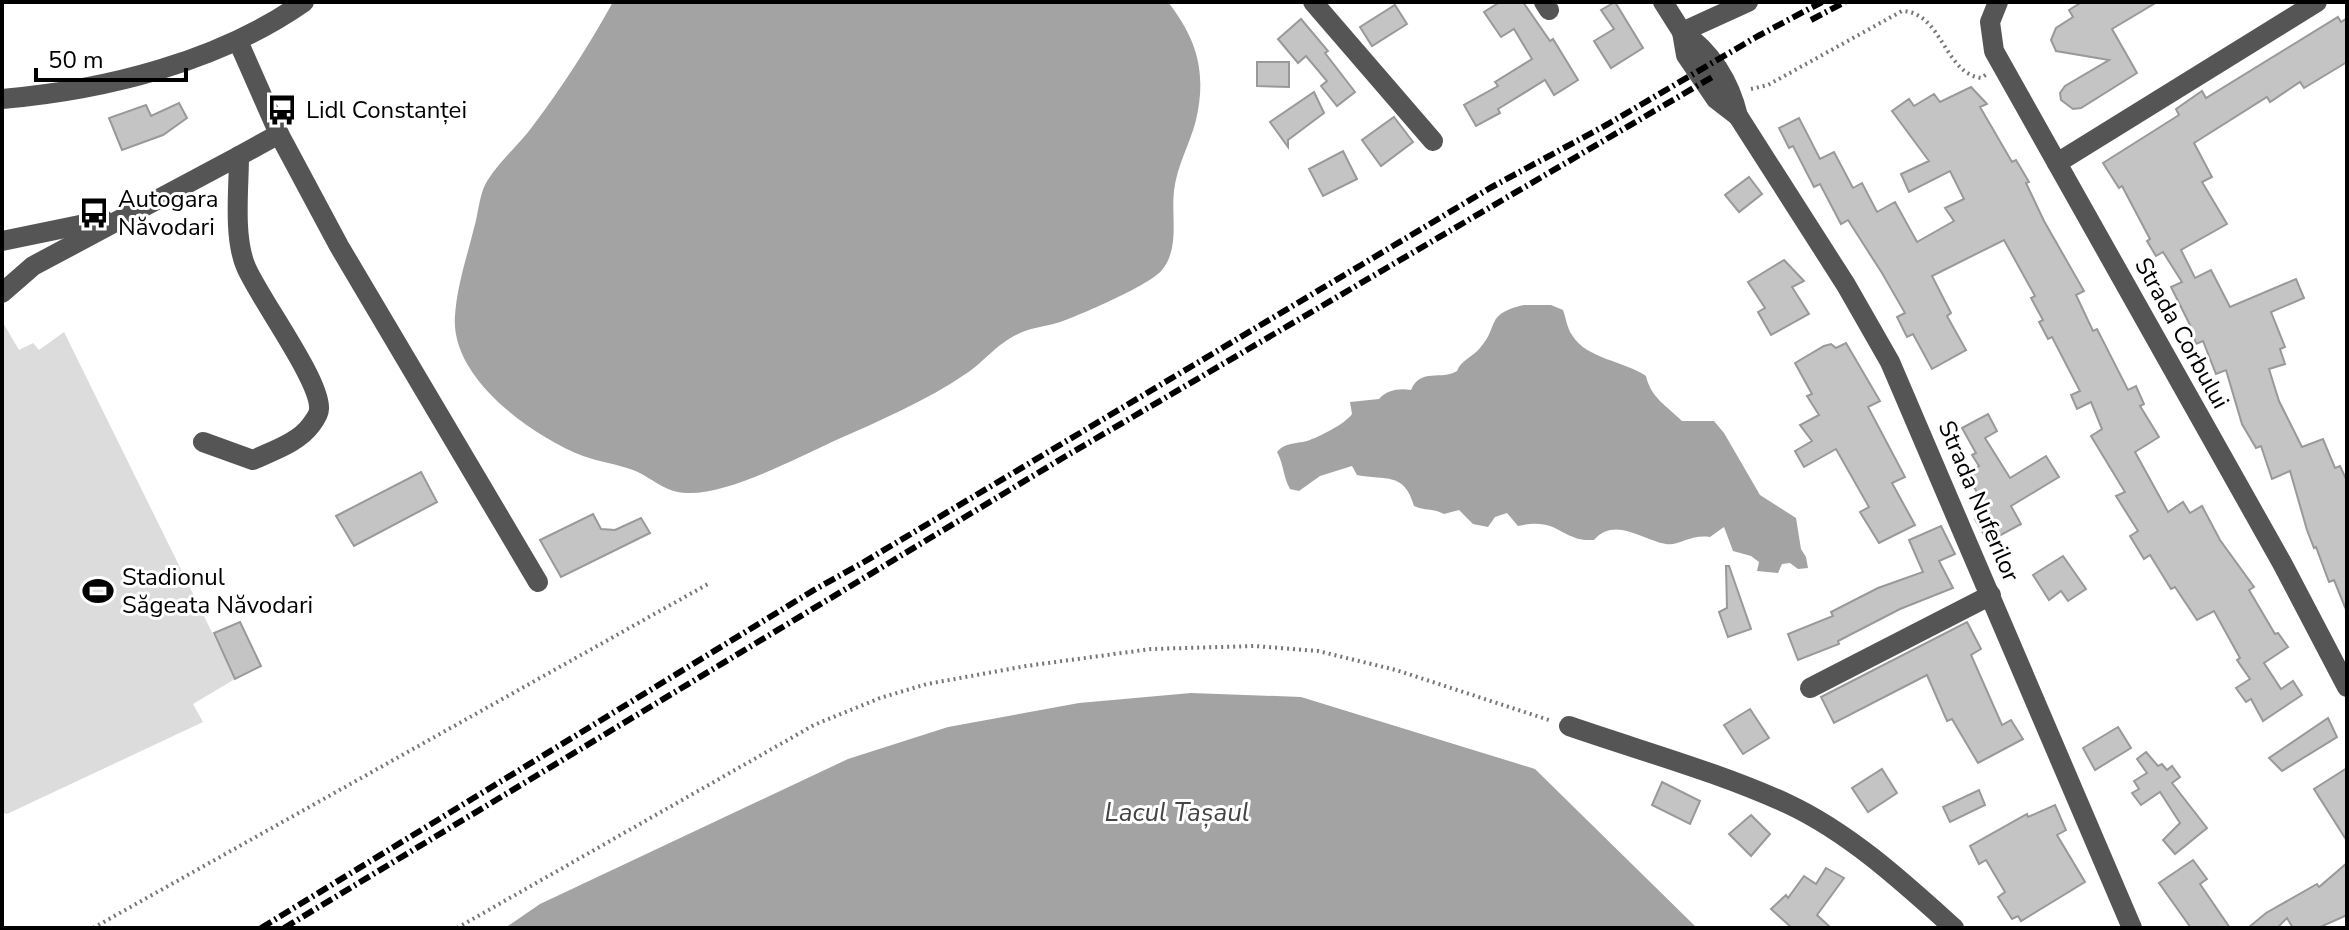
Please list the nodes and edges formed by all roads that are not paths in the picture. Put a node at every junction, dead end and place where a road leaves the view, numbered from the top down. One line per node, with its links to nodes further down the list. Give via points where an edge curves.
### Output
1 (304, 2): 8 (street)
2 (1313, 2): 12 (street)
3 (1663, 2): 7 (street, Strada Nuferilor)
4 (1748, 2): 7 (street)
5 (1998, 2): 14 (street, Strada Corbului, via 1990,22 1994,51)
6 (2317, 2): 14 (street)
7 (1682, 32): 10 (street, Strada Nuferilor, via 1686,55 1716,99); 10 (street, Strada Nuferilor, via 1702,45 1733,93)
8 (238, 41): 9 (street, via 144,73); 11 (street)
9 (2, 99)
10 (1738, 116): 20 (street, Strada Nuferilor, via 1890,362)
11 (279, 134): 13 (street); 19 (street, via 339,246)
12 (1433, 141)
13 (239, 156): 15 (street); 18 (street, via 245,266 304,369 319,411 296,439 253,460)
14 (2057, 163): 21 (street, Strada Corbului)
15 (127, 215): 16 (street); 17 (street, via 33,266)
16 (2, 241)
17 (2, 293)
18 (203, 442)
19 (538, 582)
20 (1991, 595): 22 (street); 25 (street, Strada Nuferilor)
21 (2347, 687)
22 (1810, 688)
23 (1569, 726): 24 (street, via 1789,805 1862,851)
24 (1954, 928)
25 (2132, 928)

